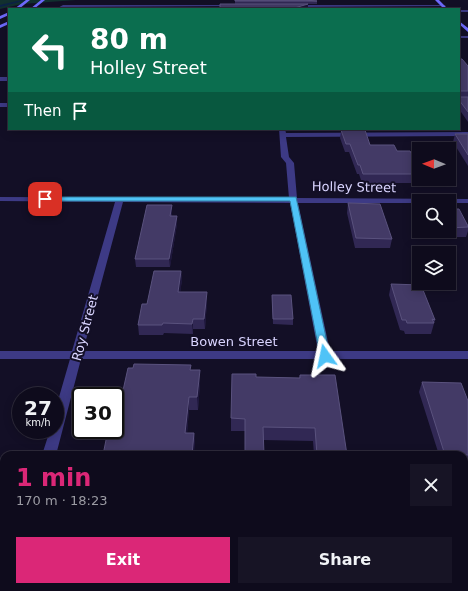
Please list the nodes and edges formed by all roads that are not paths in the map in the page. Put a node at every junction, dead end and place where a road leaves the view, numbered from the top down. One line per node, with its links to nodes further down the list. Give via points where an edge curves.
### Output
1 (28, 0): 6 (main road)
2 (43, 0): 7 (main road)
3 (437, 0): 9 (main road)
4 (240, 6): 8 (street)
5 (288, 6): 9 (street)
6 (17, 8)
7 (33, 8)
8 (60, 8)
9 (445, 8)
10 (460, 23): 11 (main road)
11 (468, 31)
12 (282, 132): 13 (street); 15 (street, via 285,157 290,163)
13 (468, 134)
14 (0, 199): 16 (street, Holley Street)
15 (293, 199): 16 (street, Holley Street); 17 (street, Holley Street); 21 (street)
16 (120, 200): 19 (street, Roy Street)
17 (468, 200)
18 (0, 355): 19 (street, Bowen Street)
19 (78, 355): 21 (street, Bowen Street); 22 (street, Roy Street)
20 (468, 355): 21 (street, Bowen Street)
21 (325, 356)
22 (50, 451)

